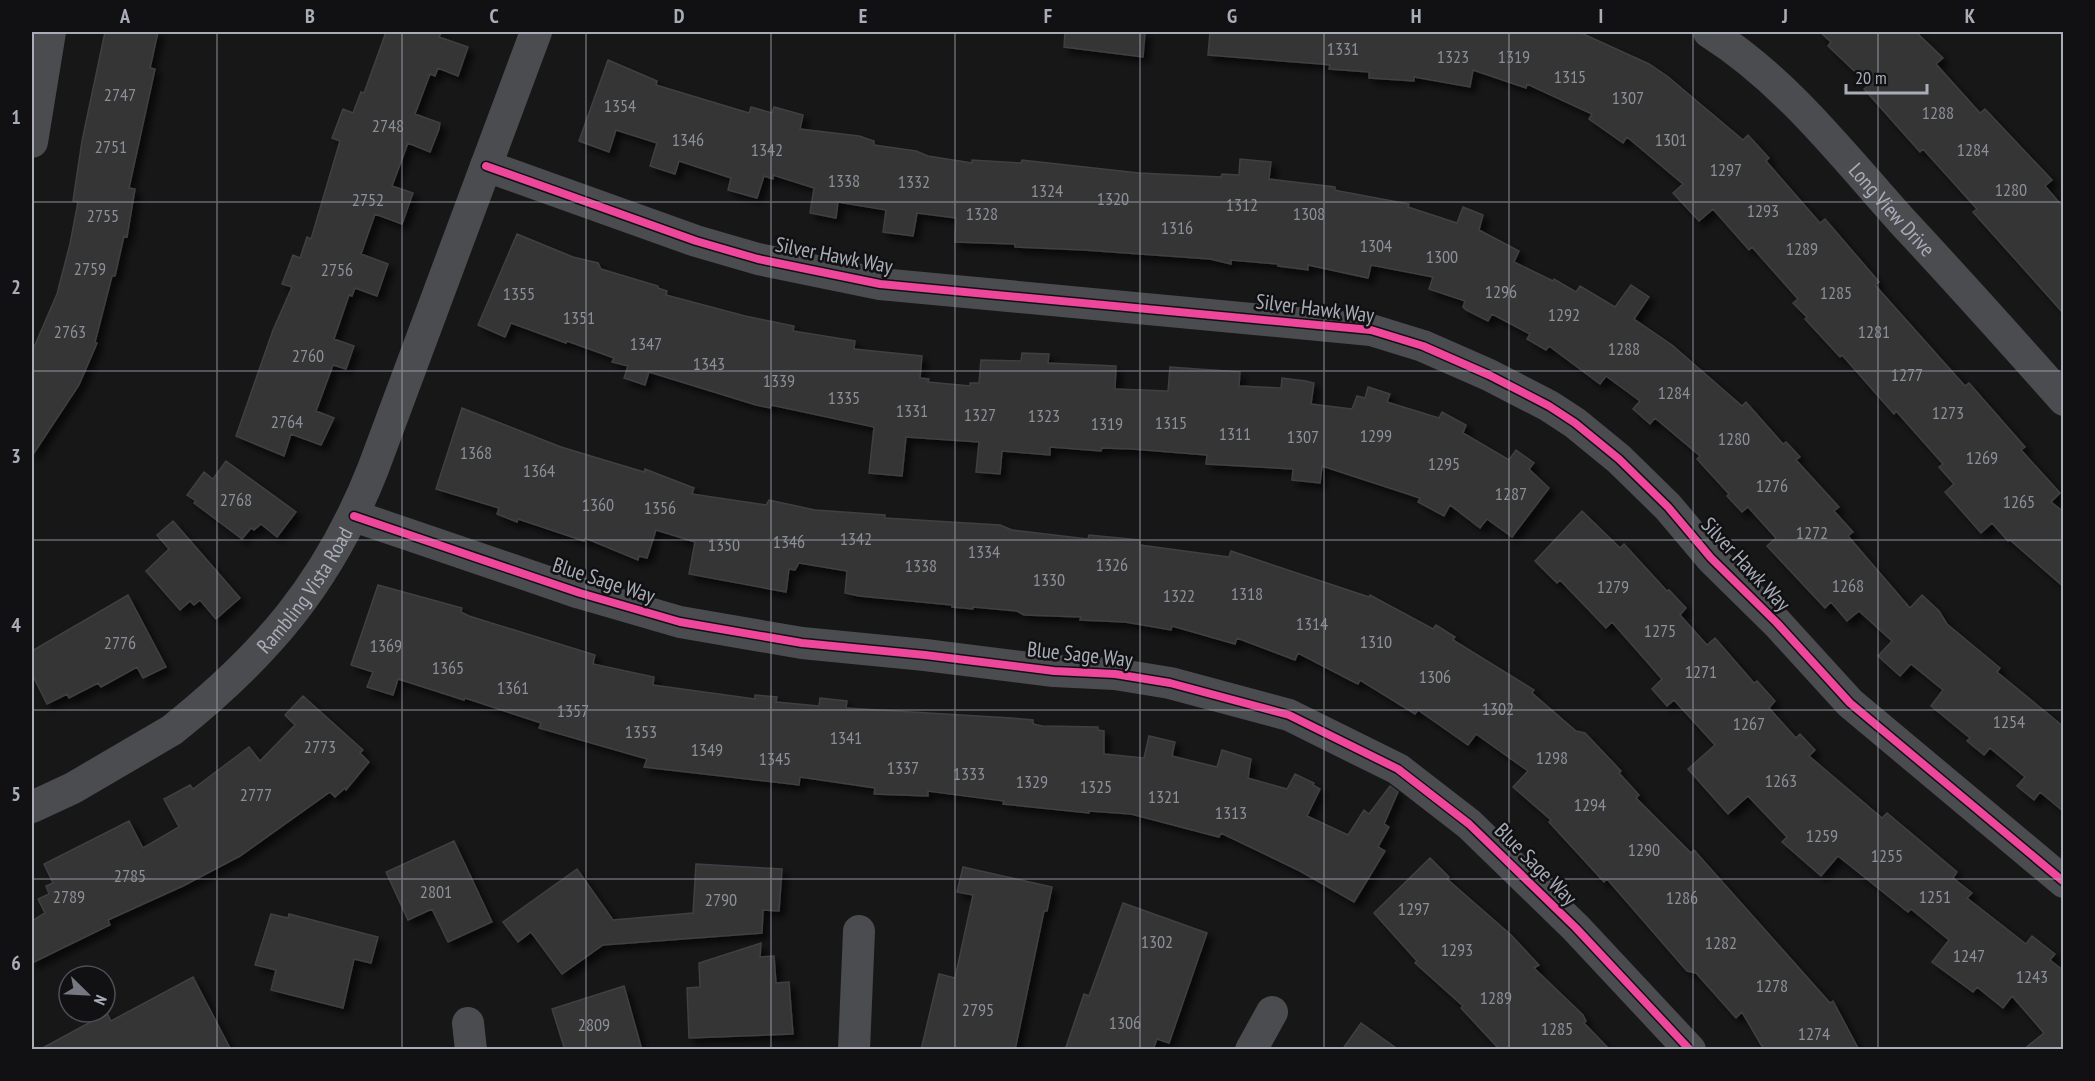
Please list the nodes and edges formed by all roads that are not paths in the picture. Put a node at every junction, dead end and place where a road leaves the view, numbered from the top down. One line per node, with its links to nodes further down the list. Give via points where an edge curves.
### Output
1 (50, 32): 4 (street)
2 (536, 32): 5 (street, Rambling Vista Road)
3 (1709, 32): 6 (street, Long View Drive, via 1750,61 1802,108)
4 (32, 142)
5 (486, 166): 7 (street, Rambling Vista Road); 9 (street, Silver Hawk Way, via 696,241 812,272 880,284 1371,330 1423,346 1490,375 1549,406 1619,459 1850,703)
6 (2064, 400)
7 (354, 516): 8 (street, Rambling Vista Road, via 297,609 232,679 172,730 73,788); 14 (street, Blue Sage Way, via 580,593 681,622 802,643 1137,678 1289,715 1398,770 1469,824 1576,928)
8 (32, 807)
9 (2064, 882)
10 (859, 931): 12 (street)
11 (1272, 1012): 13 (street)
12 (854, 1050)
13 (1251, 1050)
14 (1690, 1050)

